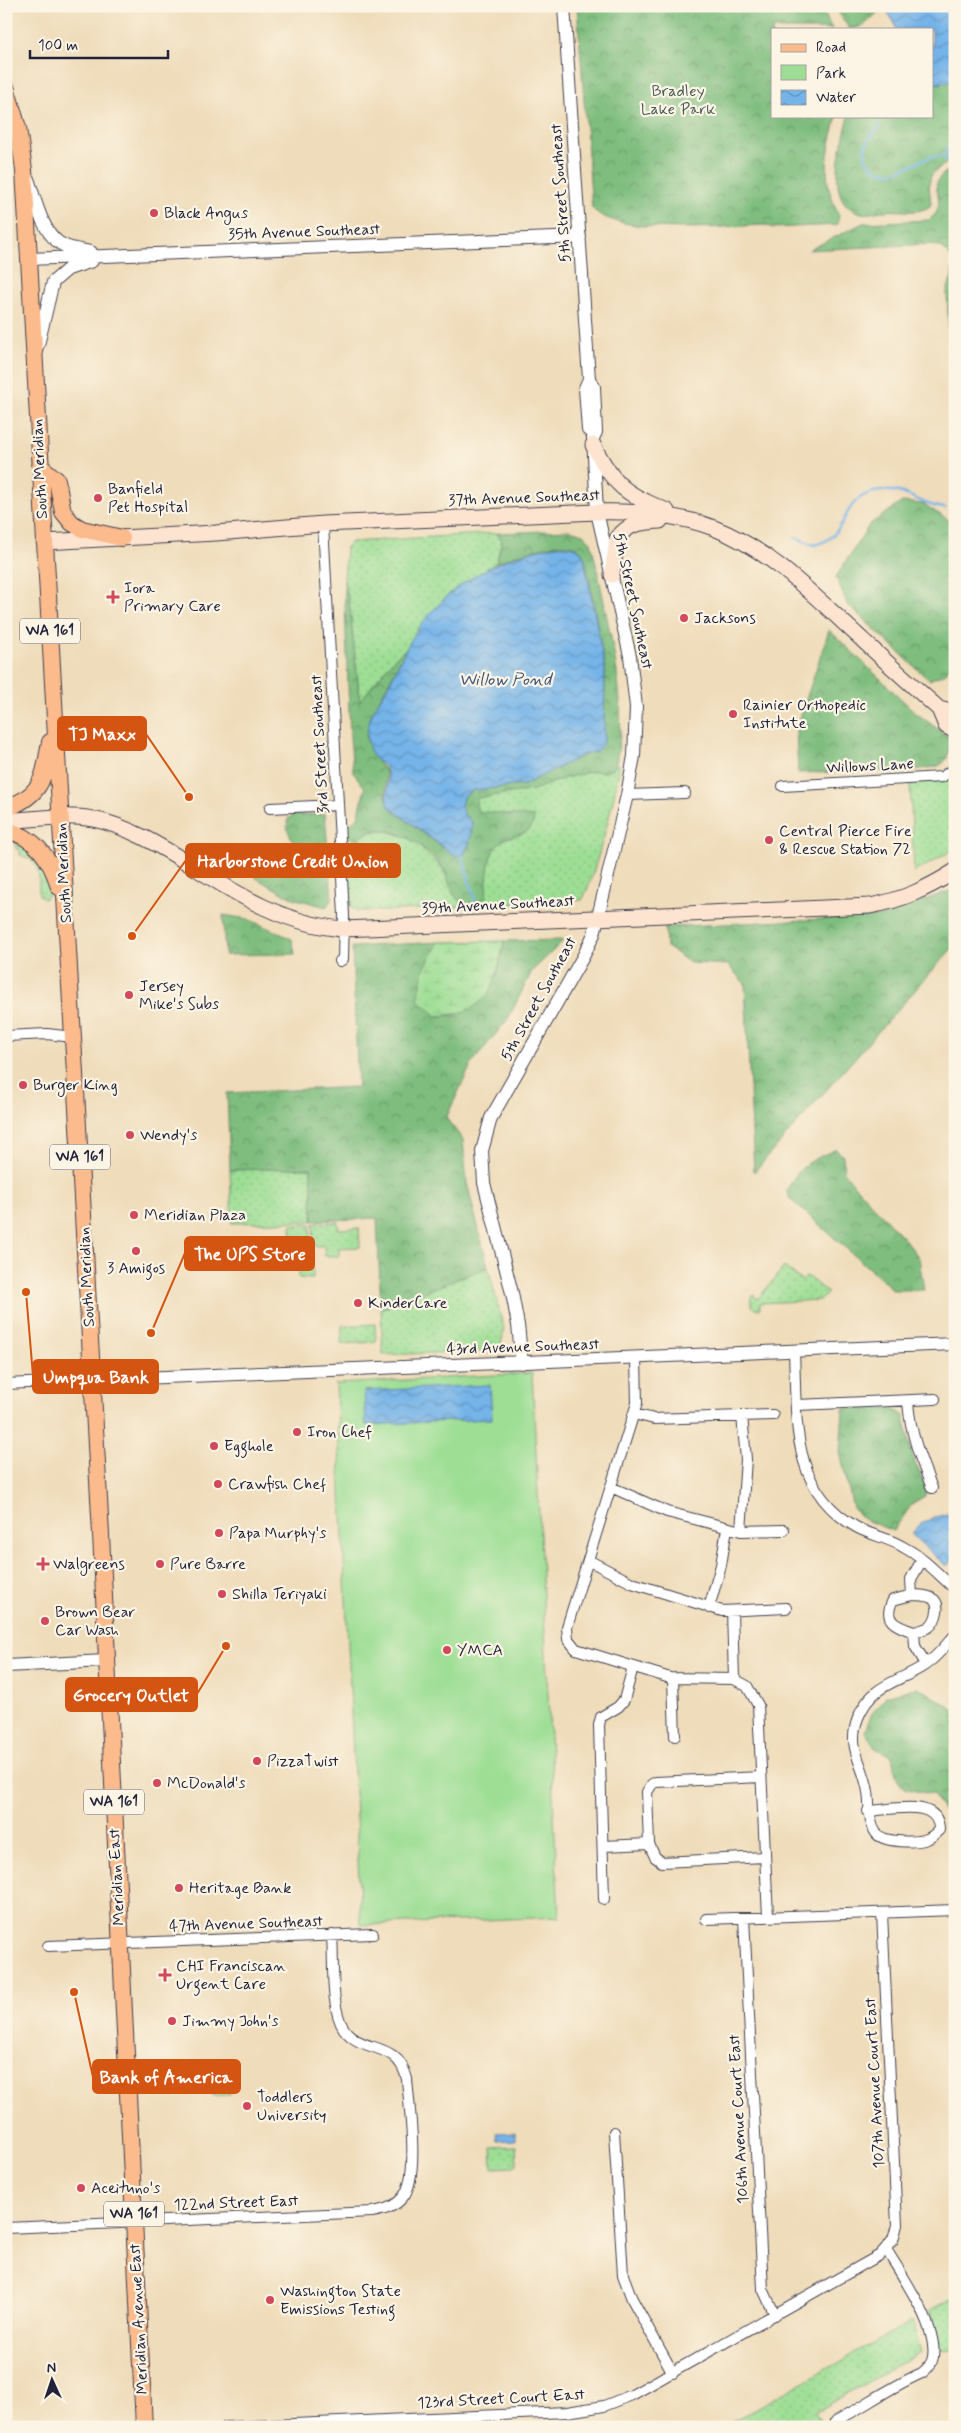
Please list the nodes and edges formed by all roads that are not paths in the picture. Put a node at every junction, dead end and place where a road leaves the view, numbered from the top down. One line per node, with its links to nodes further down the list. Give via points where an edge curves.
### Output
1 (564, 6): 4 (street, 5th Street Southeast)
2 (6, 87): 3 (main road, South Meridian / WA 161, via 18,128)
3 (24, 170): 5 (street, via 46,225 58,242); 6 (main road, South Meridian / WA 161)
4 (580, 237): 5 (street, 35th Avenue Southeast); 8 (street, 5th Street Southeast, via 589,378 594,387 596,432)
5 (108, 256): 6 (street, 35th Avenue Southeast); 7 (street, via 68,269 53,282)
6 (29, 259): 7 (main road, South Meridian / WA 161)
7 (34, 360): 9 (main road, South Meridian / WA 161)
8 (593, 441): 10 (street, 5th Street Southeast); 11 (main road, via 611,476 628,493)
9 (40, 466): 13 (main road, via 57,480 63,512 72,523 82,529); 14 (main road, South Meridian / WA 161)
10 (597, 512): 11 (main road, 37th Avenue Southeast, via 640,512); 12 (main road, 37th Avenue Southeast); 15 (street, 5th Street Southeast)
11 (696, 523): 15 (main road, via 657,521 630,526 618,539); 16 (main road, 37th Avenue Southeast, via 732,536 782,567)
12 (323, 524): 13 (main road, 37th Avenue Southeast); 24 (street, 3rd Street Southeast)
13 (122, 538): 14 (main road, 37th Avenue Southeast)
14 (44, 542): 18 (main road, South Meridian / WA 161)
15 (612, 575): 23 (street, 5th Street Southeast, via 630,656 636,707)
16 (939, 709): 17 (main road, 37th Avenue Southeast); 19 (main road, 37th Avenue Southeast, via 946,726)
17 (955, 714)
18 (55, 720): 26 (main road, via 45,770 36,792); 27 (main road, South Meridian / WA 161)
19 (955, 731)
20 (955, 768): 21 (street, Willows Lane, via 942,777)
21 (783, 786)
22 (685, 793): 23 (street)
23 (628, 795): 32 (street, 5th Street Southeast)
24 (338, 805): 25 (street); 33 (street, 3rd Street Southeast)
25 (270, 808)
26 (6, 809)
27 (60, 817): 28 (main road, 39th Avenue Southeast); 31 (main road, South Meridian / WA 161); 33 (main road, 39th Avenue Southeast, via 94,820 128,830 266,909 296,921)
28 (6, 821)
29 (6, 830): 31 (main road, via 30,840 46,855)
30 (955, 871): 32 (main road, 39th Avenue Southeast, via 913,895 870,906)
31 (66, 910): 36 (main road, South Meridian / WA 161)
32 (599, 918): 33 (main road, 39th Avenue Southeast); 40 (street, 5th Street Southeast, via 584,955 491,1118 482,1151 487,1201 512,1293)
33 (344, 929): 34 (street, 3rd Street Southeast)
34 (340, 962)
35 (6, 1036): 36 (street, via 47,1034)
36 (73, 1037): 41 (main road, South Meridian / WA 161)
37 (955, 1344): 38 (street, 43rd Avenue Southeast)
38 (794, 1351): 39 (street, 43rd Avenue Southeast); 45 (street)
39 (636, 1358): 40 (street, 43rd Avenue Southeast); 46 (street, via 637,1403)
40 (522, 1363): 41 (street, 43rd Avenue Southeast)
41 (92, 1380): 42 (street); 63 (main road, South Meridian / WA 161)
42 (6, 1384)
43 (935, 1399): 44 (street)
44 (908, 1401): 45 (street); 50 (street, via 914,1444)
45 (797, 1405): 55 (street, via 802,1458 821,1498 858,1529 906,1548)
46 (634, 1414): 48 (street, via 654,1419); 49 (street)
47 (772, 1415): 48 (street)
48 (742, 1416): 53 (street, via 746,1459)
49 (611, 1486): 51 (street, via 667,1512); 54 (street)
50 (932, 1488)
51 (727, 1528): 53 (street); 58 (street, via 722,1565)
52 (784, 1530): 53 (street)
53 (741, 1531)
54 (588, 1560): 58 (street, via 632,1583); 66 (street, via 567,1627 568,1639 576,1649)
55 (922, 1560): 56 (street); 57 (street, via 911,1579)
56 (955, 1589)
57 (912, 1595): 61 (street, via 893,1600 889,1609 896,1626); 61 (street, via 929,1596 938,1607 930,1626)
58 (709, 1608): 60 (street)
59 (786, 1608): 60 (street)
60 (732, 1611): 68 (street)
61 (914, 1632): 64 (street, via 916,1646)
62 (955, 1635): 64 (street)
63 (106, 1661): 65 (street); 83 (main road, Meridian East / WA 161)
64 (926, 1664): 71 (street, via 878,1689 857,1719 855,1754 868,1791)
65 (6, 1666)
66 (633, 1667): 67 (street); 73 (street, via 624,1700 601,1717 598,1724)
67 (672, 1678): 68 (street); 69 (street)
68 (734, 1679): 70 (street, via 748,1686 758,1706)
69 (675, 1736)
70 (762, 1777): 72 (street, via 652,1784 647,1792); 74 (street)
71 (868, 1811): 71 (street, via 876,1834 885,1839 926,1839 939,1830 939,1821 934,1813 925,1808)
72 (649, 1844): 73 (street); 74 (street, via 655,1857 662,1862)
73 (603, 1846): 75 (street)
74 (765, 1857): 78 (street)
75 (604, 1899)
76 (955, 1910): 77 (street)
77 (882, 1913): 78 (street); 89 (street, 107th Avenue Court East, via 897,2225 893,2240)
78 (768, 1917): 79 (street)
79 (744, 1918): 80 (street); 90 (street, 106th Avenue Court East, via 763,2289)
80 (706, 1919)
81 (373, 1934): 82 (street, 47th Avenue Southeast)
82 (332, 1935): 83 (street, 47th Avenue Southeast); 87 (street, 122nd Street East, via 338,2014 344,2028 357,2040 394,2056 405,2072 413,2169 404,2197 393,2206 372,2212)
83 (120, 1944): 84 (street, 47th Avenue Southeast); 85 (main road, Meridian East / WA 161)
84 (48, 1946)
85 (123, 2002): 87 (main road, Meridian Avenue East / WA 161)
86 (614, 2132): 91 (street, via 623,2275 632,2299)
87 (134, 2222): 88 (street, 122nd Street East); 93 (main road, Meridian Avenue East / WA 161)
88 (6, 2228)
89 (886, 2249): 90 (street, 123rd Street Court East, via 873,2260); 92 (street, via 924,2316 934,2357 929,2368 922,2373)
90 (775, 2315): 91 (street, 123rd Street Court East)
91 (673, 2374): 94 (street, 123rd Street Court East, via 632,2395 583,2410)
92 (836, 2420)
93 (144, 2427)
94 (226, 2427)

